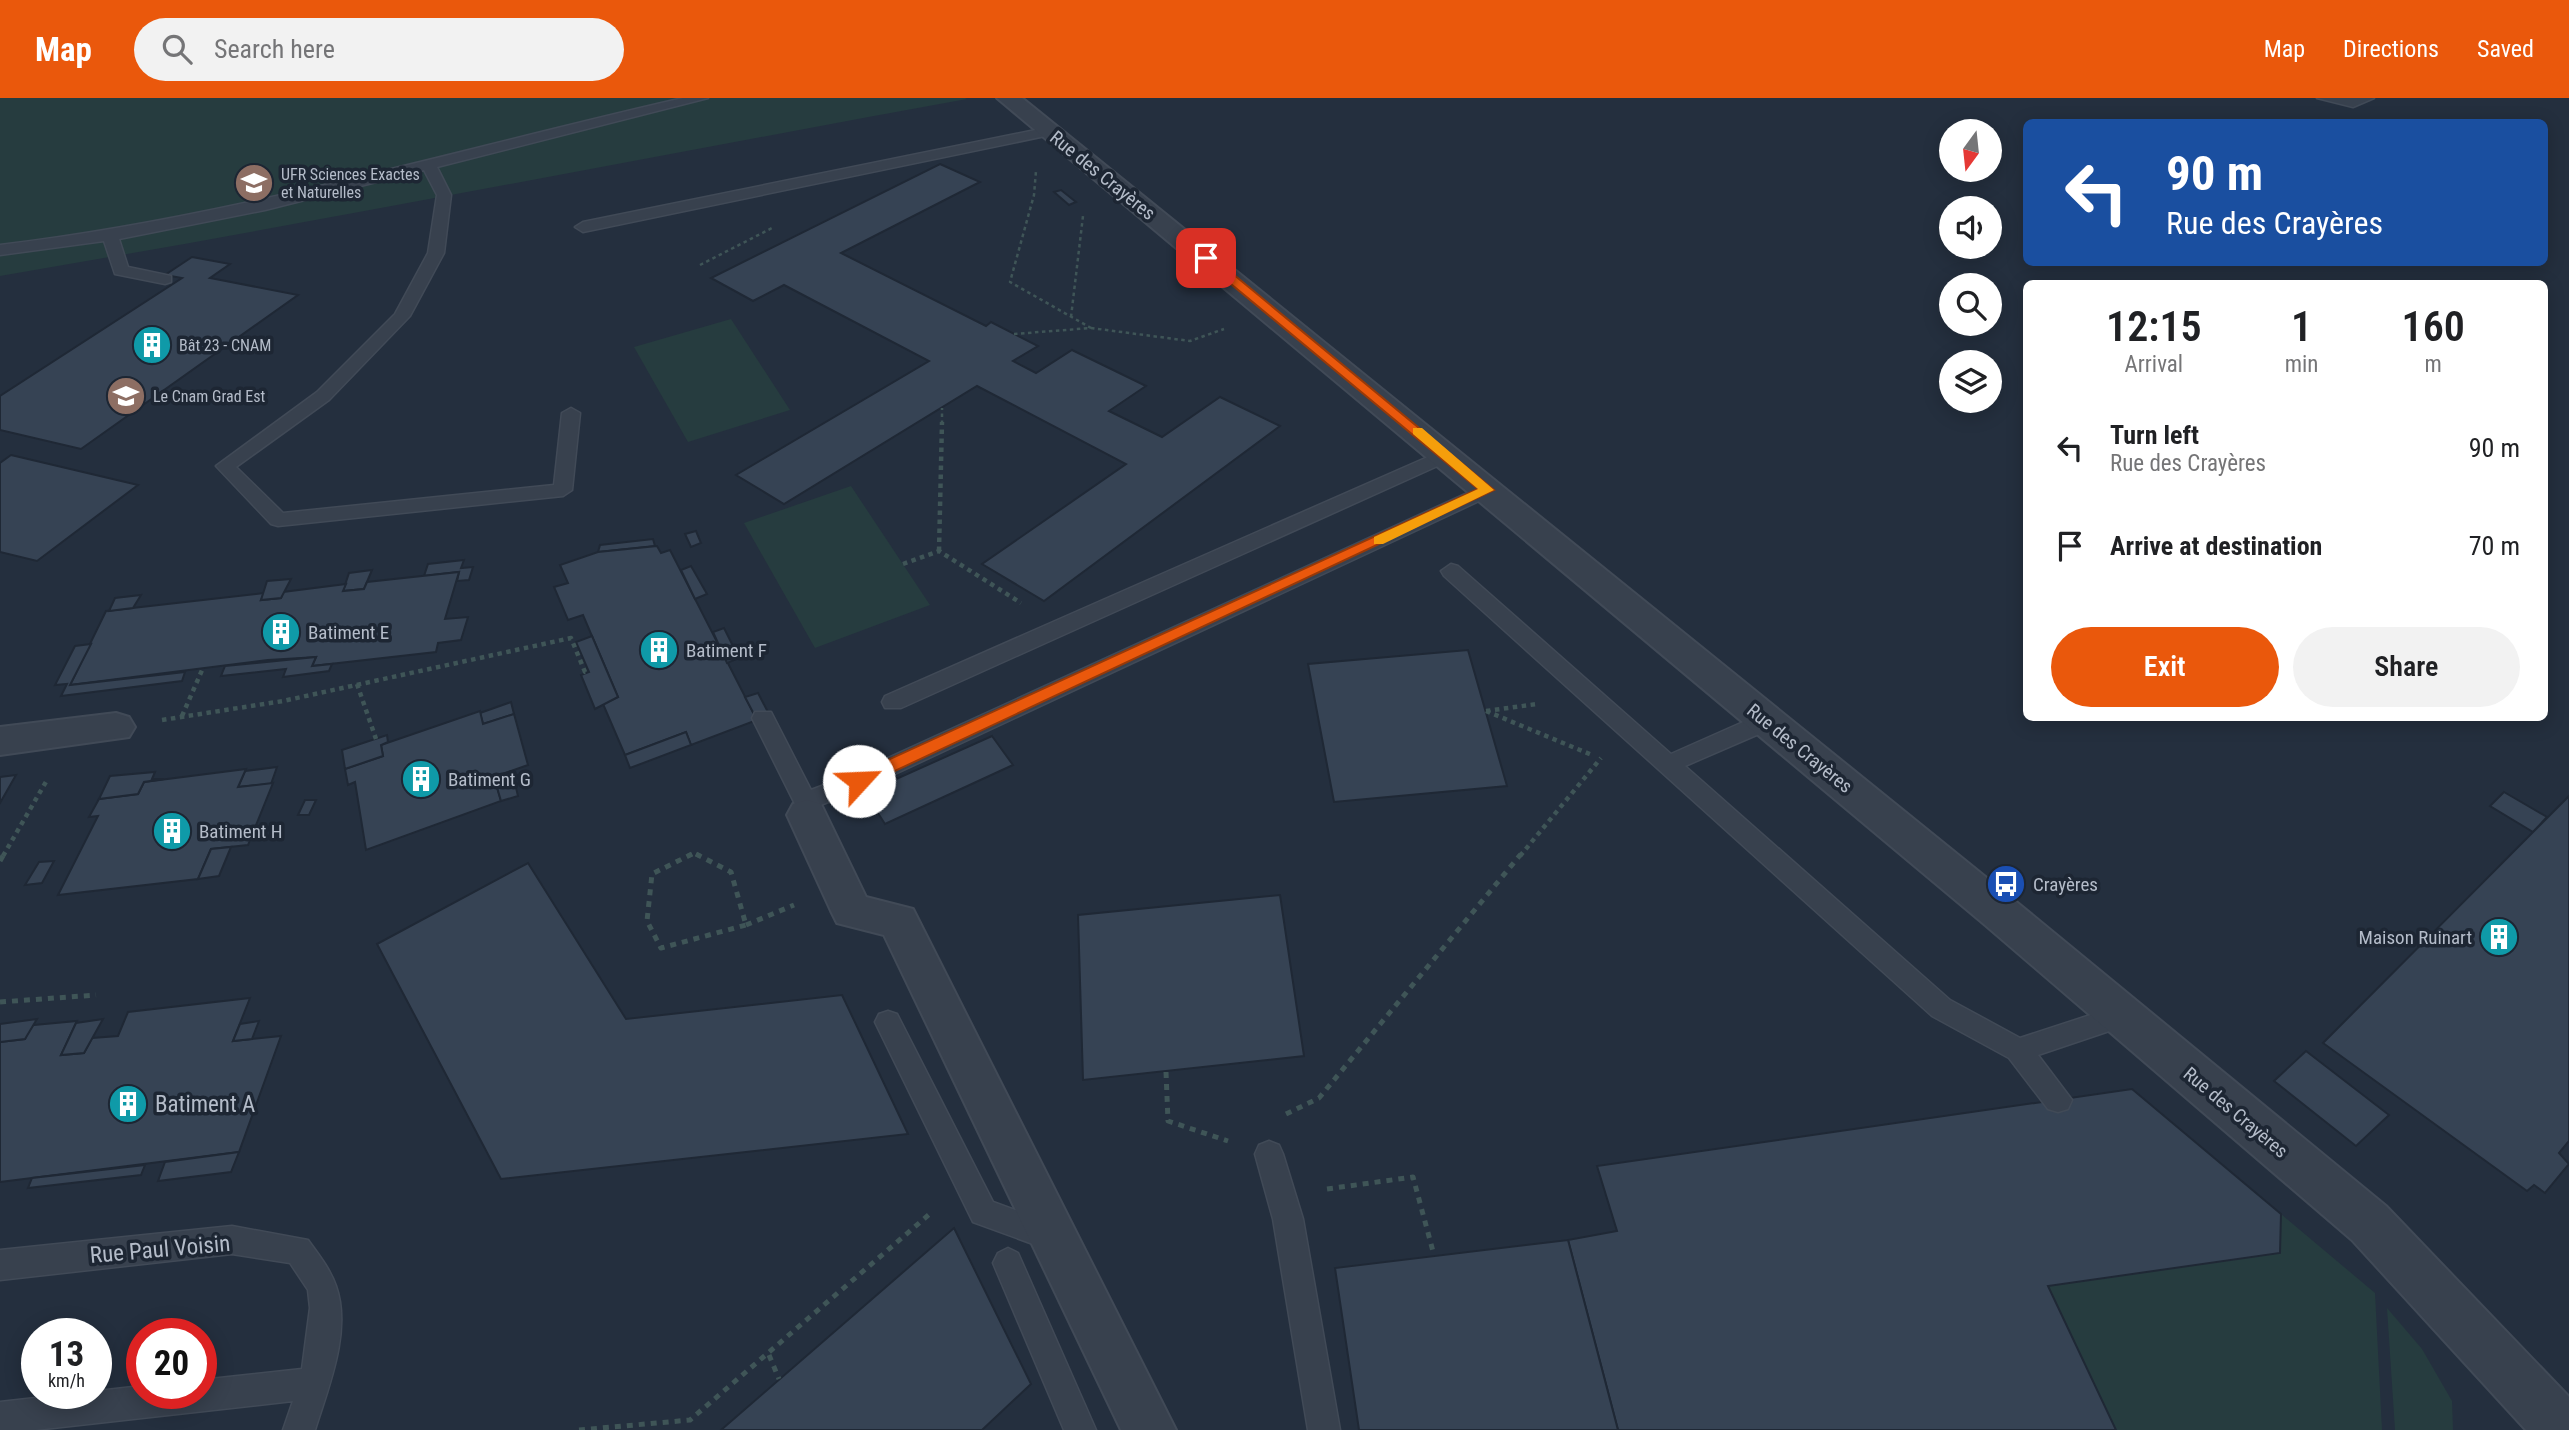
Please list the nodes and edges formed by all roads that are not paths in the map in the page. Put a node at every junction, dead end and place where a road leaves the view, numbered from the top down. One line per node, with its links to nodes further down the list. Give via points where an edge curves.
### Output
1 (664, 98): 6 (lane)
2 (701, 98): 6 (lane)
3 (1009, 98): 7 (street, Rue des Crayères)
4 (2324, 98): 5 (lane, via 2353,103)
5 (2367, 98)
6 (684, 102): 8 (lane)
7 (1050, 131): 9 (lane); 14 (street, Rue des Crayères)
8 (428, 163): 10 (lane, via 196,222); 13 (lane, via 444,195 436,253 402,316 323,396 225,466 278,520 563,489)
9 (583, 227)
10 (111, 237): 11 (lane); 12 (lane, via 121,271)
11 (0, 250)
12 (165, 279)
13 (571, 413)
14 (1446, 455): 15 (street, Rue des Crayères); 17 (lane)
15 (1487, 490): 18 (lane, via 805,802); 19 (street, Rue des Crayères)
16 (1451, 571): 22 (lane)
17 (893, 702)
18 (763, 718)
19 (1767, 721): 22 (lane); 24 (street, Rue des Crayères)
20 (116, 727): 21 (street)
21 (0, 741)
22 (1668, 765): 26 (lane, via 1941,1008)
23 (807, 815): 29 (street, via 852,911 898,921)
24 (2121, 1016): 26 (lane); 38 (street, Rue des Crayères, via 2369,1223)
25 (888, 1022): 29 (lane, via 983,1212)
26 (2018, 1050): 27 (lane)
27 (2058, 1100)
28 (1269, 1154): 37 (lane, via 1281,1195)
29 (1055, 1238): 36 (street)
30 (1008, 1263): 35 (lane)
31 (0, 1265): 32 (lane, Rue Paul Voisin, via 232,1240 298,1250 323,1290 323,1341)
32 (314, 1383): 33 (lane); 34 (lane, Rue Paul Voisin)
33 (0, 1418)
34 (299, 1430)
35 (1080, 1430)
36 (1149, 1430)
37 (1324, 1430)
38 (2563, 1430)

